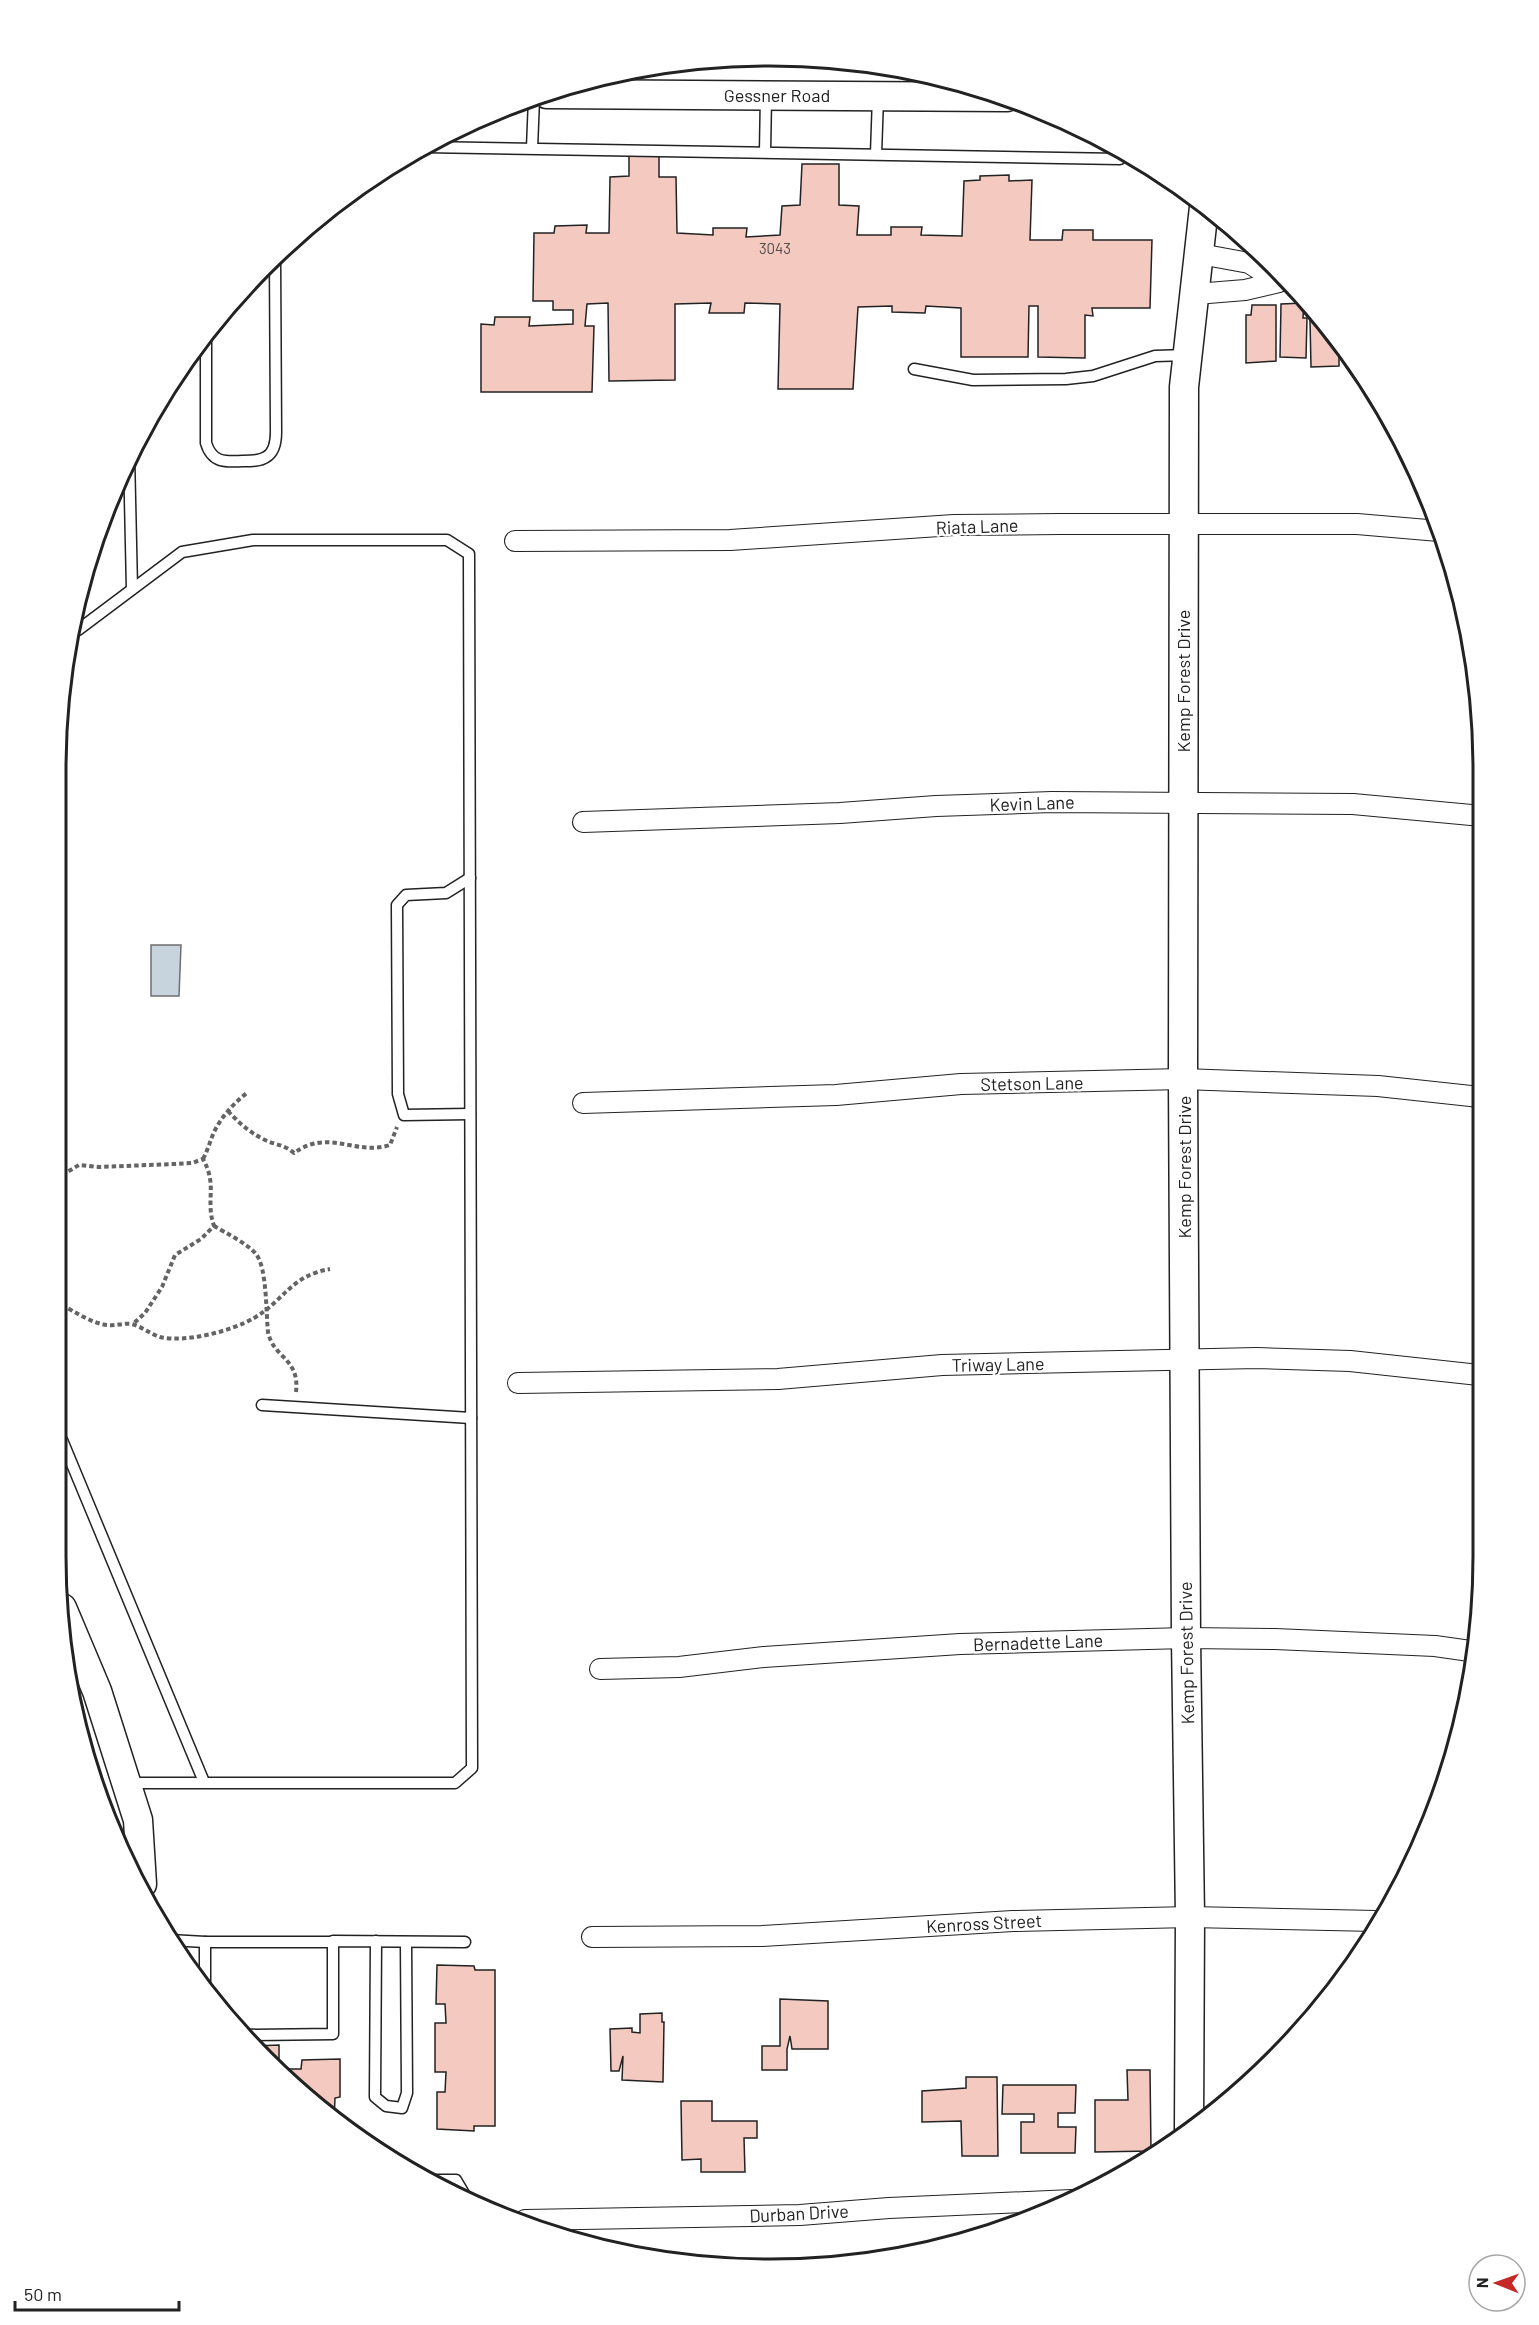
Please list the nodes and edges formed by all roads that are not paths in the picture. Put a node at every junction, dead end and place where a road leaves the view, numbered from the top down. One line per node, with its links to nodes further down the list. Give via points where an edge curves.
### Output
1 (573, 94): 2 (street, Gessner Road)
2 (766, 95): 3 (street, Gessner Road); 8 (lane)
3 (878, 96): 4 (street, Gessner Road); 9 (lane)
4 (975, 97)
5 (534, 107): 7 (lane)
6 (442, 147): 7 (lane)
7 (532, 148): 8 (lane)
8 (765, 152): 9 (lane)
9 (876, 154): 10 (lane)
10 (1120, 159)
11 (1203, 216): 12 (street, Kemp Forest Drive)
12 (1200, 254): 14 (street, via 1249,263); 16 (street, Kemp Forest Drive)
13 (275, 269): 17 (lane, via 276,444 266,458 230,462 209,453)
14 (1269, 274)
15 (1277, 283): 16 (street)
16 (1196, 294): 18 (street, Kemp Forest Drive)
17 (206, 348)
18 (1188, 355): 19 (lane, via 1155,356 1093,376 1066,379 973,380); 21 (street, Kemp Forest Drive, via 1184,387)
19 (914, 369)
20 (130, 479): 24 (lane)
21 (1184, 524): 22 (street, Riata Lane, via 1356,524); 23 (street, Riata Lane, via 954,525 730,540); 26 (street, Kemp Forest Drive)
22 (1431, 530)
23 (515, 541)
24 (132, 589): 25 (lane); 29 (lane, via 182,552 253,540 447,540 469,554)
25 (81, 628)
26 (1183, 801): 27 (street, Kevin Lane, via 1353,804); 28 (street, Kevin Lane, via 1052,802); 30 (street, Kemp Forest Drive)
27 (1473, 815)
28 (583, 822)
29 (470, 878): 33 (lane); 33 (lane, via 446,893 406,895 397,905 398,1094 404,1115)
30 (1183, 1079): 31 (street, Stetson Lane, via 1378,1086); 32 (street, Stetson Lane, via 961,1084 824,1095); 34 (street, Kemp Forest Drive)
31 (1473, 1096)
32 (583, 1102)
33 (470, 1114): 38 (lane)
34 (1185, 1360): 35 (street, Triway Lane, via 1350,1361); 36 (street, Triway Lane, via 942,1365 778,1379); 41 (street, Kemp Forest Drive)
35 (1473, 1374)
36 (518, 1383)
37 (262, 1406): 38 (lane)
38 (471, 1418): 45 (lane, via 472,1768 455,1784)
39 (66, 1450): 45 (lane)
40 (70, 1628): 44 (street, via 97,1692)
41 (1186, 1638): 42 (street, Bernadette Lane, via 1275,1639); 43 (street, Bernadette Lane, via 960,1644 764,1657 679,1667); 47 (street, Kemp Forest Drive)
42 (1466, 1651)
43 (600, 1669)
44 (126, 1782): 45 (lane); 46 (street, via 138,1820)
45 (204, 1782)
46 (141, 1871)
47 (1190, 1917): 48 (street, Kenross Street); 49 (street, Kenross Street, via 1013,1921 762,1936); 58 (street, Kemp Forest Drive)
48 (1370, 1921)
49 (592, 1937)
50 (182, 1941): 53 (lane)
51 (376, 1941): 52 (lane); 52 (lane, via 375,2097 386,2106 402,2108 407,2093); 54 (lane)
52 (406, 1941): 55 (lane)
53 (205, 1942): 54 (lane); 56 (lane)
54 (333, 1942): 57 (lane, via 333,2034)
55 (465, 1942)
56 (205, 1975)
57 (255, 2035)
58 (1189, 2120)
59 (447, 2180): 60 (lane, via 456,2180)
60 (460, 2187)
61 (1048, 2201): 62 (street, Durban Drive, via 800,2215)
62 (537, 2220)

